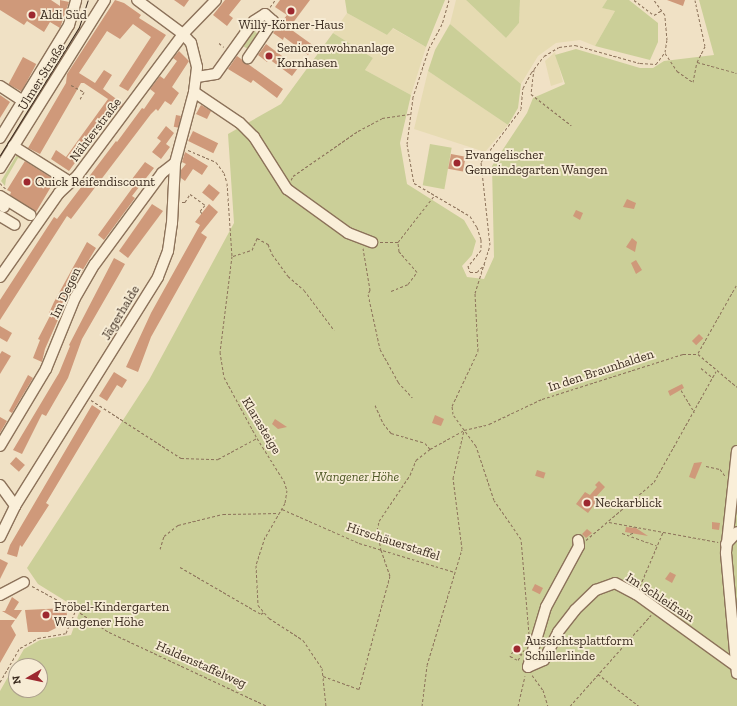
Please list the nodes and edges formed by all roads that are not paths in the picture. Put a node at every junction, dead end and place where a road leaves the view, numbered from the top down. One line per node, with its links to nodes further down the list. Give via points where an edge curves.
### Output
1 (76, 0): 10 (street, Ulmer Straße, via 72,18 50,50)
2 (137, 0): 5 (street)
3 (216, 0): 5 (street, Nähterstraße)
4 (104, 1): 12 (street, Ulmer Straße)
5 (183, 34): 7 (street, Jägerhalde, via 196,54); 15 (street, Nähterstraße, via 78,176)
6 (248, 58): 7 (street, via 273,21 265,14 254,21 216,74)
7 (197, 77): 9 (street, Jägerhalde)
8 (0, 86): 10 (street)
9 (194, 92): 13 (street, Jägerhalde); 20 (street, via 240,123 254,137 287,190 348,234)
10 (23, 101): 11 (street, Ulmer Straße)
11 (0, 138)
12 (13, 146): 14 (street, Ulmer Straße); 15 (street)
13 (175, 163): 22 (street, Im Degen, via 162,173 95,264 75,298 46,369); 25 (street, Jägerhalde, via 168,251 158,277)
14 (0, 168)
15 (70, 182): 21 (street, Nähterstraße, via 43,215)
16 (3, 193): 18 (street)
17 (1, 209): 19 (street)
18 (30, 215)
19 (15, 225)
20 (368, 241)
21 (0, 277)
22 (0, 446)
23 (737, 451): 29 (street)
24 (0, 485): 25 (street)
25 (15, 506): 27 (street, Jägerhalde)
26 (737, 532): 29 (street)
27 (0, 537)
28 (578, 543): 32 (street, Im Schleifrain, via 552,592 528,667 544,660 562,625 596,590 615,583 656,608)
29 (726, 544): 32 (street)
30 (24, 582): 31 (street)
31 (0, 595)
32 (736, 670)

